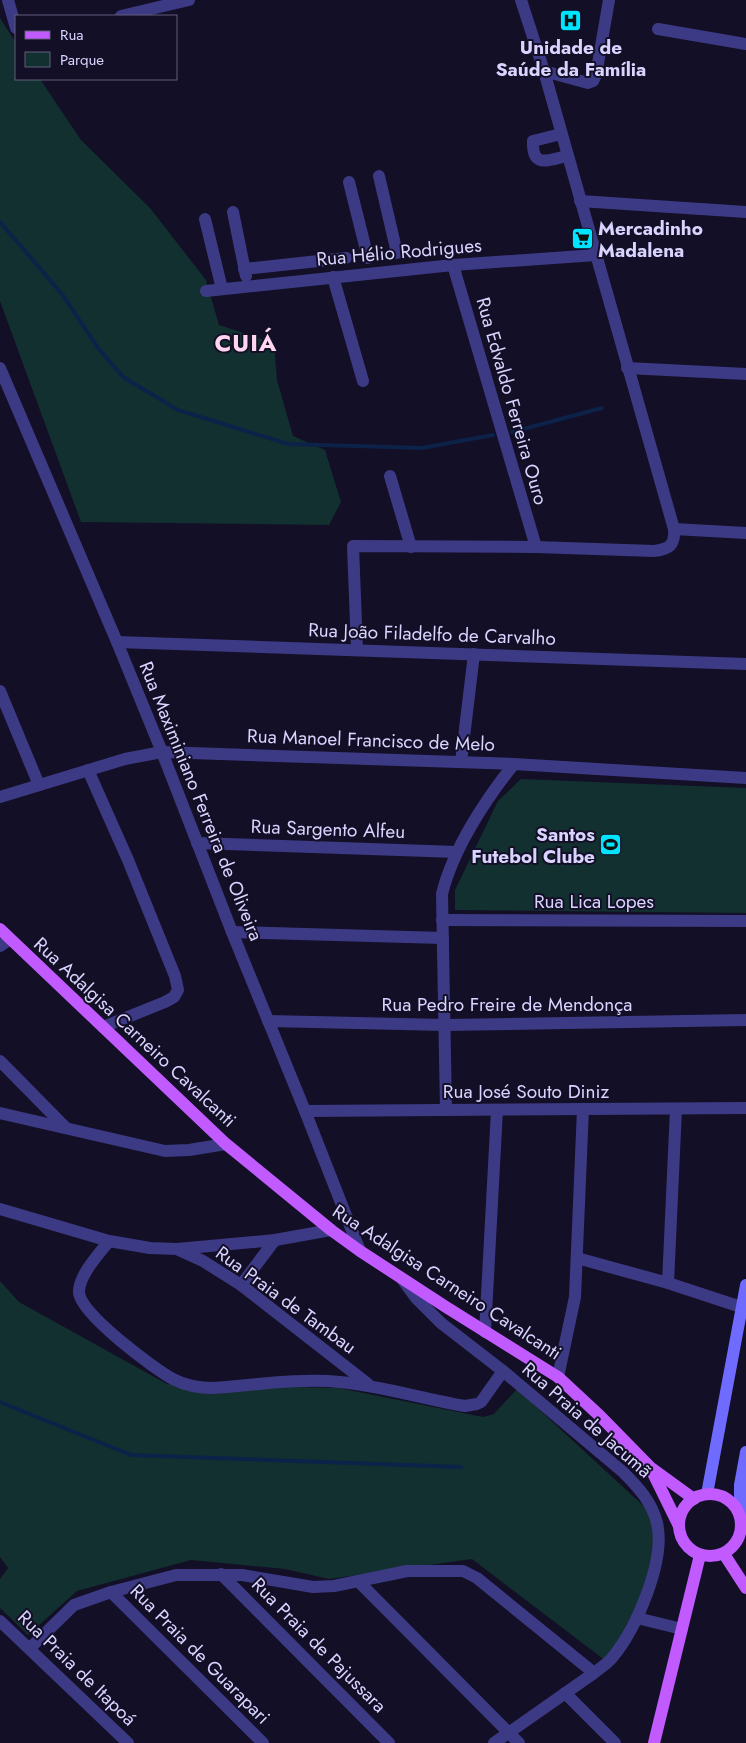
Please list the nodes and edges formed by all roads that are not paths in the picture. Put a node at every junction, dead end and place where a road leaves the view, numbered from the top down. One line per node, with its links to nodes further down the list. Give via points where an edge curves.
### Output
1 (8, 0): 6 (street)
2 (189, 0): 5 (street)
3 (521, 0): 9 (street)
4 (609, 0): 9 (street, via 593,81 588,83)
5 (125, 15)
6 (15, 24)
7 (658, 29): 8 (street)
8 (746, 44)
9 (544, 71): 10 (street)
10 (561, 134): 11 (street); 11 (street, via 534,141 534,156 543,161)
11 (567, 156): 14 (street)
12 (379, 176): 18 (street)
13 (349, 182): 21 (street)
14 (580, 202): 16 (street); 19 (street)
15 (233, 212): 23 (street)
16 (746, 212)
17 (205, 218): 26 (street)
18 (397, 252)
19 (596, 255): 22 (street, Rua Hélio Rodrigues); 29 (street)
20 (346, 258): 23 (street)
21 (368, 258)
22 (453, 265): 24 (street, Rua Hélio Rodrigues); 36 (street, Rua Edvaldo Ferreira Ouro)
23 (244, 269): 25 (street)
24 (333, 277): 25 (street, Rua Hélio Rodrigues); 31 (street)
25 (247, 286): 26 (street, Rua Hélio Rodrigues)
26 (222, 289): 27 (street, Rua Hélio Rodrigues)
27 (206, 291)
28 (0, 368): 37 (street, Rua Maximiniano Ferreira de Oliveira)
29 (627, 368): 30 (street); 33 (street)
30 (746, 374)
31 (364, 381)
32 (390, 476): 35 (street)
33 (674, 529): 34 (street); 36 (street, via 673,542 662,550)
34 (746, 533)
35 (411, 547): 36 (street); 38 (street, via 353,546)
36 (536, 547)
37 (117, 642): 38 (street, Rua João Filadelfo de Carvalho); 42 (street, Rua Maximiniano Ferreira de Oliveira)
38 (357, 650): 39 (street, Rua João Filadelfo de Carvalho)
39 (474, 654): 40 (street, Rua João Filadelfo de Carvalho); 43 (street)
40 (746, 664)
41 (0, 691): 47 (street)
42 (162, 752): 43 (street, Rua Manoel Francisco de Melo); 45 (street, Rua Manoel Francisco de Melo); 49 (street, Rua Maximiniano Ferreira de Oliveira)
43 (460, 762): 44 (street, Rua Manoel Francisco de Melo)
44 (514, 764): 46 (street, Rua Manoel Francisco de Melo); 50 (street, via 494,789)
45 (88, 770): 47 (street, Rua Manoel Francisco de Melo); 60 (street, via 128,860 178,990 165,1002)
46 (746, 778)
47 (39, 785): 48 (street, Rua Manoel Francisco de Melo)
48 (0, 797)
49 (197, 843): 50 (street, Rua Sargento Alfeu); 54 (street, Rua Maximiniano Ferreira de Oliveira)
50 (457, 852): 51 (street, via 442,894)
51 (442, 920): 52 (street, Rua Lica Lopes); 55 (street)
52 (746, 922)
53 (0, 929): 56 (main road, Rua Adalgisa Carneiro Cavalcanti)
54 (232, 932): 55 (street); 58 (street, Rua Maximiniano Ferreira de Oliveira)
55 (442, 938): 59 (street)
56 (5, 943): 60 (main road, Rua Adalgisa Carneiro Cavalcanti)
57 (746, 1020): 59 (street, Rua Pedro Freire de Mendonça)
58 (268, 1021): 59 (street, Rua Pedro Freire de Mendonça); 67 (street, Rua Maximiniano Ferreira de Oliveira)
59 (445, 1025): 65 (street)
60 (103, 1027): 70 (main road, Rua Adalgisa Carneiro Cavalcanti)
61 (0, 1060): 69 (street)
62 (746, 1108): 64 (street, Rua José Souto Diniz)
63 (583, 1109): 64 (street, Rua José Souto Diniz); 66 (street, Rua José Souto Diniz); 77 (street)
64 (676, 1109): 79 (street)
65 (446, 1110): 66 (street, Rua José Souto Diniz); 67 (street, Rua José Souto Diniz)
66 (497, 1110): 83 (street)
67 (305, 1111): 76 (street, Rua Maximiniano Ferreira de Oliveira)
68 (0, 1113): 69 (street)
69 (66, 1128): 70 (street, via 165,1151)
70 (226, 1144): 72 (main road, Rua Adalgisa Carneiro Cavalcanti)
71 (0, 1209): 74 (street)
72 (331, 1230): 73 (street); 76 (main road, Rua Adalgisa Carneiro Cavalcanti)
73 (275, 1240): 75 (street); 80 (street)
74 (109, 1241): 75 (street); 86 (street, via 82,1277 81,1298 120,1341 174,1380 199,1388 312,1382)
75 (177, 1249): 80 (street, Rua Praia de Tambau)
76 (360, 1251): 78 (main road, Rua Adalgisa Carneiro Cavalcanti)
77 (577, 1258): 79 (street); 85 (street, via 575,1297)
78 (402, 1279): 83 (main road, Rua Adalgisa Carneiro Cavalcanti); 84 (street, Rua Praia de Jacumã, via 429,1312)
79 (668, 1283): 82 (street)
80 (241, 1285): 86 (street, Rua Praia de Tambau)
81 (746, 1286): 82 (main road)
82 (741, 1307): 89 (main road)
83 (485, 1332): 85 (main road, Rua Adalgisa Carneiro Cavalcanti)
84 (503, 1371): 86 (street, via 481,1402 465,1406); 99 (street, Rua Praia de Jacumã, via 623,1472 650,1504 659,1534 659,1549)
85 (558, 1377): 88 (main road, Rua Adalgisa Carneiro Cavalcanti)
86 (370, 1386)
87 (746, 1452): 91 (main road)
88 (650, 1467): 90 (main road, Rua Adalgisa Carneiro Cavalcanti); 92 (main road, Rua Adalgisa Carneiro Cavalcanti)
89 (707, 1494): 90 (main road); 91 (main road, via 728,1499)
90 (694, 1499): 92 (main road, via 683,1510)
91 (740, 1516): 93 (main road, via 741,1534)
92 (679, 1526): 94 (main road, via 686,1545)
93 (724, 1554): 94 (main road); 97 (main road)
94 (700, 1555): 101 (main road)
95 (221, 1574): 96 (street, via 313,1586); 98 (street, via 176,1575); 108 (street, Rua Praia de Pajussara)
96 (358, 1581): 103 (street, via 407,1571 463,1571 477,1578); 105 (street)
97 (746, 1588)
98 (111, 1592): 102 (street, via 74,1605); 107 (street, Rua Praia de Guarapari)
99 (637, 1618): 101 (street); 103 (street, Rua Praia de Jacumã, via 618,1650)
100 (0, 1620): 102 (street, Rua Praia de Itapoá)
101 (682, 1629): 112 (main road)
102 (30, 1648): 106 (street, Rua Praia de Itapoá)
103 (594, 1673): 104 (street, Rua Praia de Jacumã)
104 (565, 1693): 105 (street, Rua Praia de Jacumã); 111 (street)
105 (508, 1733): 109 (street, Rua Praia de Jacumã); 110 (street)
106 (128, 1743)
107 (263, 1743)
108 (389, 1743)
109 (494, 1743)
110 (519, 1743)
111 (615, 1743)
112 (654, 1743)

